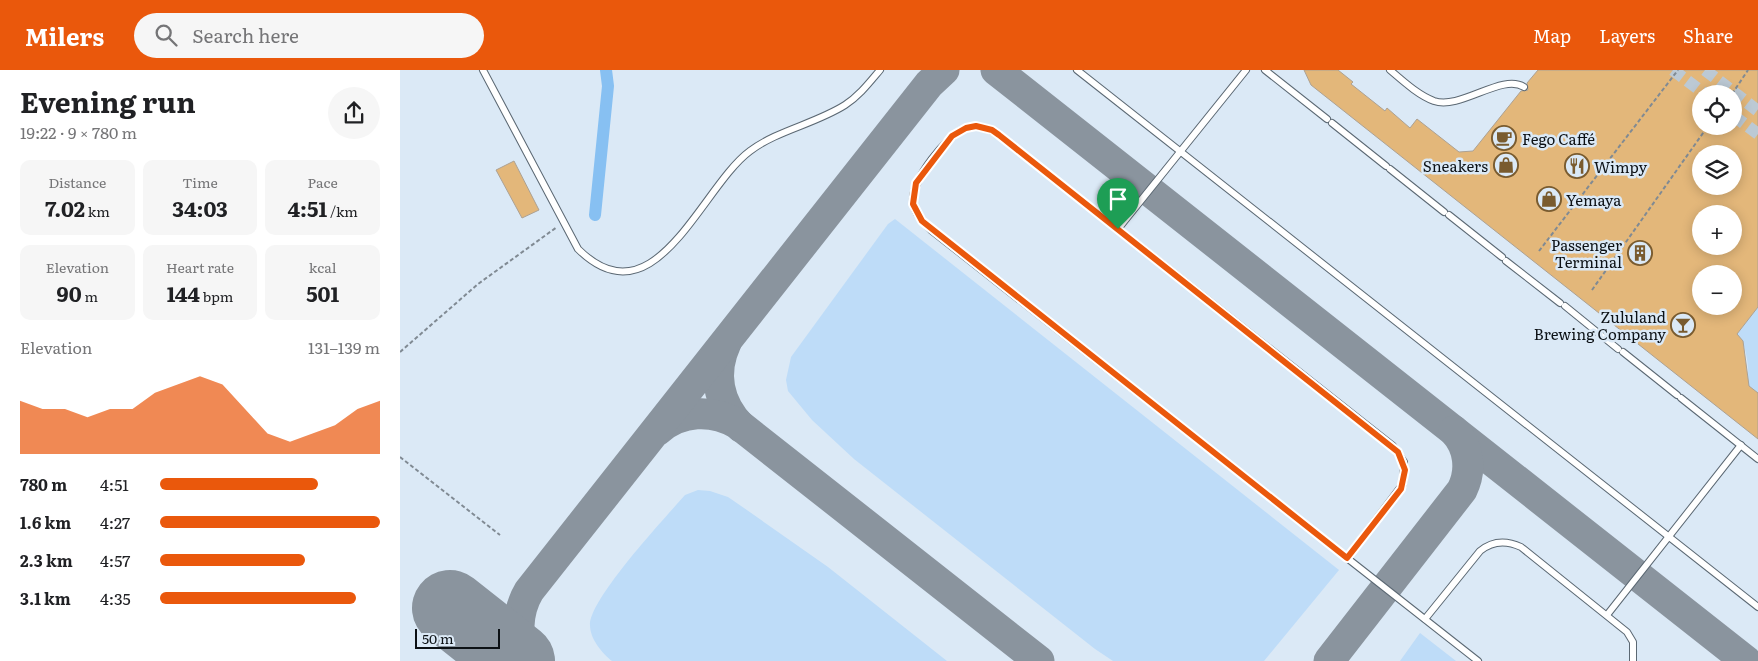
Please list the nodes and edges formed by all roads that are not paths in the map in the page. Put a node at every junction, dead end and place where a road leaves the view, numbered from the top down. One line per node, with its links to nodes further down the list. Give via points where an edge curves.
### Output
1 (483, 70): 2 (lane, via 578,249 600,265 624,270 651,264 672,247 742,157 759,145 847,104)
2 (880, 70)
3 (1077, 70): 8 (lane)
4 (1246, 70): 8 (lane)
5 (1265, 70): 10 (lane)
6 (1390, 70): 7 (lane, via 1426,97 1442,102 1456,101 1509,84)
7 (1524, 88)
8 (1181, 152): 9 (lane); 12 (lane)
9 (1118, 229): 13 (lane, via 1393,446 1402,457 1405,470 1401,489); 13 (lane, via 999,135 984,127 966,128 952,136 922,174 913,193 916,213 932,230)
10 (1741, 445): 11 (lane); 12 (lane)
11 (1758, 459)
12 (1669, 536): 14 (lane); 15 (lane)
13 (1347, 558): 16 (lane)
14 (1758, 607)
15 (1607, 615): 16 (lane, via 1521,547 1502,542 1489,545 1480,552); 18 (lane, via 1631,638)
16 (1426, 619): 17 (lane)
17 (1478, 661)
18 (1633, 661)

